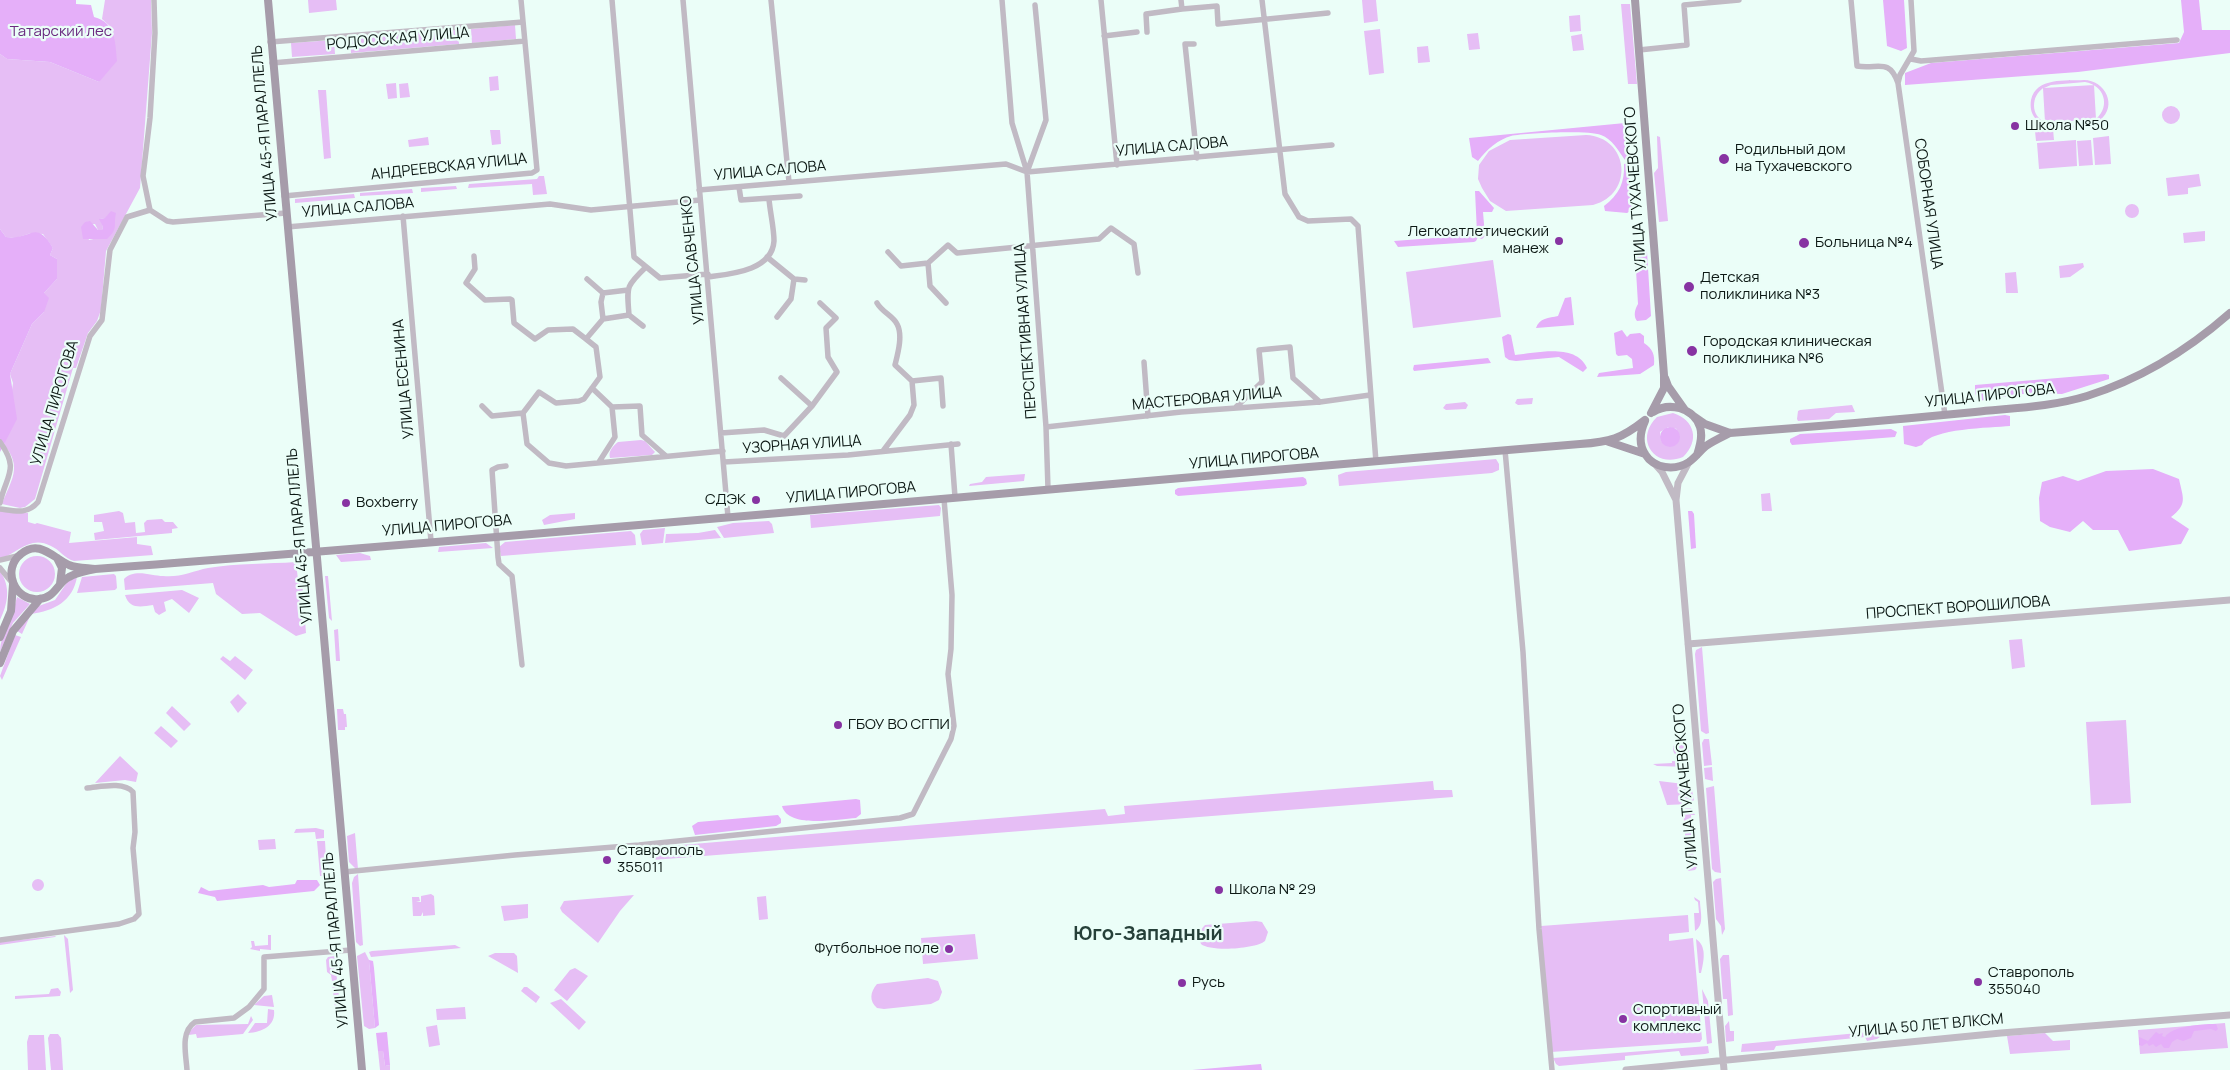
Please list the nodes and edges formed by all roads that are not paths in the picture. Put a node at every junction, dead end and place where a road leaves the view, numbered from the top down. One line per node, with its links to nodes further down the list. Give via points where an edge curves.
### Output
1 (154, 0): 44 (street, via 150,118 143,176)
2 (268, 0): 25 (main road, УЛИЦА 45-Я ПАРАЛЛЕЛЬ)
3 (521, 0): 19 (street, АНДРЕЕВСКАЯ УЛИЦА)
4 (612, 0): 43 (street)
5 (683, 0): 38 (street, УЛИЦА САВЧЕНКО)
6 (771, 0): 36 (street)
7 (1002, 0): 35 (street, ПЕРСПЕКТИВНАЯ УЛИЦА, via 1012,123)
8 (1101, 0): 22 (street)
9 (1181, 0): 16 (street)
10 (1262, 0): 18 (street)
11 (1635, 0): 27 (main road, УЛИЦА ТУХАЧЕВСКОГО)
12 (1739, 0): 27 (street, via 1684,5 1687,45)
13 (1851, 0): 30 (street, via 1857,66 1890,68)
14 (1911, 0): 28 (street, via 1914,51)
15 (1035, 5): 35 (street, ПЕРСПЕКТИВНАЯ УЛИЦА, via 1046,120)
16 (1182, 9): 18 (street, via 1217,6 1218,24); 21 (street, via 1146,14)
17 (1328, 13): 18 (street)
18 (1264, 20): 32 (street)
19 (523, 22): 24 (street, АНДРЕЕВСКАЯ УЛИЦА); 25 (street, РОДОССКАЯ УЛИЦА)
20 (1137, 32): 22 (street)
21 (1146, 32)
22 (1104, 36): 34 (street)
23 (2177, 40): 28 (street, via 1921,61)
24 (525, 41): 29 (street, РОДОССКАЯ УЛИЦА); 39 (street, АНДРЕЕВСКАЯ УЛИЦА, via 537,170)
25 (270, 42): 29 (main road, УЛИЦА 45-Я ПАРАЛЛЕЛЬ)
26 (1194, 44): 33 (street, via 1185,44)
27 (1639, 50): 71 (main road, УЛИЦА ТУХАЧЕВСКОГО)
28 (1911, 59): 30 (street)
29 (272, 62): 39 (main road, УЛИЦА 45-Я ПАРАЛЛЕЛЬ)
30 (1898, 83): 86 (street, СОБОРНАЯ УЛИЦА)
31 (1332, 145): 32 (street, УЛИЦА САЛОВА)
32 (1279, 150): 33 (street, УЛИЦА САЛОВА); 75 (street, via 1285,194 1299,217 1308,221 1352,219 1358,226)
33 (1197, 158): 34 (street, УЛИЦА САЛОВА)
34 (1117, 165): 35 (street, УЛИЦА САЛОВА)
35 (1026, 172): 36 (street, УЛИЦА САЛОВА, via 1006,164); 48 (street, ПЕРСПЕКТИВНАЯ УЛИЦА)
36 (788, 182): 37 (street, УЛИЦА САЛОВА)
37 (739, 187): 38 (street, УЛИЦА САЛОВА); 41 (street, via 741,200)
38 (699, 190): 42 (street, УЛИЦА САВЧЕНКО)
39 (284, 196): 45 (main road, УЛИЦА 45-Я ПАРАЛЛЕЛЬ)
40 (800, 196): 41 (street)
41 (768, 199): 51 (street, via 774,242)
42 (700, 200): 43 (street, УЛИЦА САЛОВА); 55 (street, УЛИЦА САВЧЕНКО)
43 (630, 206): 46 (street, УЛИЦА САЛОВА, via 591,210 550,204); 53 (street, via 634,257)
44 (150, 210): 45 (street, via 173,222); 113 (street, УЛИЦА ПИРОГОВА, via 127,217 110,250 102,320 90,336 38,502 32,509)
45 (286, 213): 47 (main road, УЛИЦА 45-Я ПАРАЛЛЕЛЬ)
46 (403, 216): 47 (street, УЛИЦА САЛОВА); 116 (street, УЛИЦА ЕСЕНИНА)
47 (287, 227): 117 (main road, УЛИЦА 45-Я ПАРАЛЛЕЛЬ)
48 (1032, 246): 52 (street, via 957,253 948,245); 54 (street, via 1100,239 1111,228 1134,244); 89 (street, ПЕРСПЕКТИВНАЯ УЛИЦА)
49 (888, 252): 52 (street, via 901,266)
50 (474, 256): 69 (street, via 475,269 466,283 485,300 512,300 514,323 535,339 548,330 573,329)
51 (767, 257): 55 (street, via 746,272); 57 (street)
52 (928, 263): 63 (street, via 930,286)
53 (646, 267): 55 (street, via 660,278); 59 (street, via 630,282)
54 (1138, 273)
55 (708, 276): 90 (street, УЛИЦА САВЧЕНКО)
56 (587, 278): 60 (street)
57 (794, 279): 58 (street); 66 (street, via 790,299)
58 (805, 280)
59 (628, 290): 60 (street); 65 (street)
60 (603, 293): 67 (street)
61 (820, 303): 78 (street, УЗОРНАЯ УЛИЦА, via 836,318 826,328 828,357 838,372)
62 (877, 303): 73 (street, via 897,323 899,337 894,365)
63 (946, 303)
64 (2230, 313): 86 (main road, УЛИЦА ПИРОГОВА, via 2165,362 2088,396 2066,402)
65 (629, 315): 67 (street); 68 (street)
66 (776, 316)
67 (603, 319): 69 (street)
68 (643, 326)
69 (586, 339): 74 (street, via 596,348 600,377)
70 (1144, 362): 87 (street)
71 (1664, 375): 82 (main road, УЛИЦА ТУХАЧЕВСКОГО); 84 (main road, УЛИЦА ТУХАЧЕВСКОГО, via 1664,388)
72 (781, 378): 78 (street)
73 (912, 381): 79 (street, via 941,378); 98 (street, УЗОРНАЯ УЛИЦА, via 914,405 910,415)
74 (592, 388): 80 (street); 83 (street, via 584,399 556,403 539,392)
75 (1370, 395): 76 (street, МАСТЕРОВАЯ УЛИЦА); 104 (street)
76 (1320, 402): 81 (street, МАСТЕРОВАЯ УЛИЦА); 81 (street, via 1293,378 1290,347 1258,350 1262,382)
77 (482, 406): 83 (street, via 492,416)
78 (812, 406): 90 (street, УЗОРНАЯ УЛИЦА, via 784,436 764,430)
79 (943, 406)
80 (612, 407): 101 (street, via 640,406 642,434); 102 (street, via 614,436)
81 (1235, 408): 87 (street, МАСТЕРОВАЯ УЛИЦА)
82 (1685, 410): 84 (main road, via 1668,406); 85 (main road)
83 (523, 413): 102 (street, via 527,444 550,463 566,466)
84 (1651, 413): 88 (main road)
85 (1692, 415): 91 (main road, УЛИЦА ПИРОГОВА, via 1705,424); 100 (main road, via 1700,426 1701,441)
86 (1945, 415): 91 (main road, УЛИЦА ПИРОГОВА)
87 (1148, 416): 89 (street, МАСТЕРОВАЯ УЛИЦА)
88 (1645, 420): 93 (main road, УЛИЦА ПИРОГОВА); 99 (main road, via 1640,436)
89 (1046, 427): 108 (street, ПЕРСПЕКТИВНАЯ УЛИЦА)
90 (721, 433): 97 (street, УЛИЦА САВЧЕНКО)
91 (1730, 433): 100 (main road, УЛИЦА ПИРОГОВА, via 1707,445)
92 (0, 442): 112 (street, via 11,461)
93 (1609, 442): 96 (main road, УЛИЦА ПИРОГОВА); 99 (main road, УЛИЦА ПИРОГОВА)
94 (951, 444): 95 (street, УЗОРНАЯ УЛИЦА); 98 (street, УЗОРНАЯ УЛИЦА); 109 (street)
95 (958, 444)
96 (1505, 450): 104 (main road, УЛИЦА ПИРОГОВА); 139 (street, via 1523,652 1539,929)
97 (723, 451): 101 (street); 103 (street, УЛИЦА САВЧЕНКО)
98 (883, 451): 103 (street, УЗОРНАЯ УЛИЦА)
99 (1645, 454): 105 (main road)
100 (1697, 455): 106 (main road)
101 (666, 456): 102 (street)
102 (599, 462)
103 (724, 462): 114 (street, УЛИЦА САВЧЕНКО)
104 (1376, 462): 108 (main road, УЛИЦА ПИРОГОВА)
105 (1653, 462): 106 (main road, via 1672,468); 111 (street, УЛИЦА ТУХАЧЕВСКОГО, via 1662,472)
106 (1689, 462): 111 (street, УЛИЦА ТУХАЧЕВСКОГО, via 1678,484)
107 (506, 466): 115 (street, via 492,470)
108 (1048, 489): 109 (main road, УЛИЦА ПИРОГОВА)
109 (955, 497): 110 (main road, УЛИЦА ПИРОГОВА)
110 (944, 499): 114 (main road, УЛИЦА ПИРОГОВА); 132 (street, via 952,595 948,674 954,726 914,814 639,845)
111 (1676, 500): 128 (street, УЛИЦА ТУХАЧЕВСКОГО)
112 (0, 503)
113 (0, 509)
114 (728, 517): 115 (main road, УЛИЦА ПИРОГОВА)
115 (497, 536): 116 (main road, УЛИЦА ПИРОГОВА); 130 (street, via 499,564 512,576)
116 (431, 541): 117 (main road, УЛИЦА ПИРОГОВА)
117 (316, 551): 122 (main road, УЛИЦА ПИРОГОВА); 132 (main road, УЛИЦА 45-Я ПАРАЛЛЕЛЬ)
118 (54, 554): 119 (main road, УЛИЦА ПИРОГОВА, via 40,548 25,550); 122 (main road, УЛИЦА ПИРОГОВА, via 70,565); 124 (main road, via 62,568)
119 (19, 555): 120 (street); 123 (main road, via 12,566)
120 (0, 560)
121 (0, 568): 123 (street)
122 (95, 569): 124 (main road, УЛИЦА ПИРОГОВА, via 70,576)
123 (13, 584): 125 (main road, via 30,599); 127 (main road, via 11,611)
124 (60, 584): 125 (main road, УЛИЦА ПИРОГОВА, via 52,594)
125 (40, 599): 129 (main road, УЛИЦА ПИРОГОВА, via 12,632)
126 (2230, 600): 128 (street, ПРОСПЕКТ ВОРОШИЛОВА)
127 (0, 637)
128 (1688, 644): 136 (street, УЛИЦА ТУХАЧЕВСКОГО)
129 (0, 663)
130 (522, 665)
131 (86, 788): 133 (street, via 123,786 133,792 133,848 139,914 134,920 120,924)
132 (344, 872): 134 (main road, УЛИЦА 45-Я ПАРАЛЛЕЛЬ)
133 (0, 940)
134 (351, 950): 137 (street, via 263,957 264,989 249,1007 234,1018 190,1025 185,1034); 138 (main road, УЛИЦА 45-Я ПАРАЛЛЕЛЬ)
135 (2230, 1015): 136 (street, УЛИЦА 50 ЛЕТ ВЛКСМ)
136 (1723, 1060): 140 (street, УЛИЦА 50 ЛЕТ ВЛКСМ); 141 (street, УЛИЦА ТУХАЧЕВСКОГО)
137 (187, 1070)
138 (362, 1070)
139 (1552, 1070)
140 (1626, 1070)
141 (1724, 1070)

